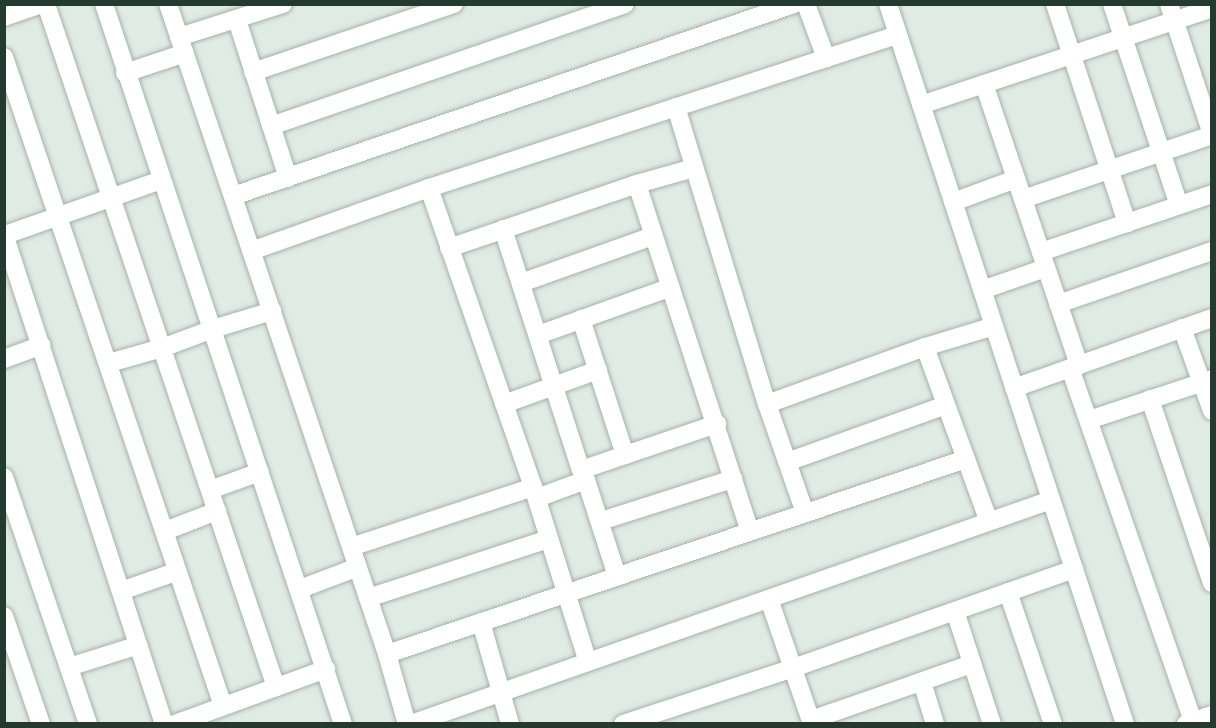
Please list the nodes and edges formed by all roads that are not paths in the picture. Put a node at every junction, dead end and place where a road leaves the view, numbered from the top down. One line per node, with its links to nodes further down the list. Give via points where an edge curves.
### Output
1 (41, 4): 15 (street)
2 (46, 4): 40 (street)
3 (104, 4): 24 (street)
4 (168, 4): 19 (street)
5 (283, 4): 16 (street)
6 (454, 4): 23 (street)
7 (625, 4): 28 (street)
8 (794, 4): 33 (street)
9 (806, 4): 22 (street)
10 (1055, 4): 20 (street)
11 (1112, 4): 18 (street)
12 (892, 6): 17 (street)
13 (1212, 8): 14 (street)
14 (1172, 13): 18 (street); 29 (street)
15 (4, 17)
16 (237, 20): 19 (street); 23 (street)
17 (898, 35): 22 (street); 26 (street)
18 (1124, 37): 20 (street); 30 (street)
19 (182, 45): 24 (street); 39 (street)
20 (1071, 55): 25 (street); 32 (street)
21 (4, 57): 44 (street)
22 (826, 58): 27 (street)
23 (254, 72): 28 (street)
24 (124, 73): 35 (street)
25 (984, 84): 26 (street); 34 (street)
26 (921, 105): 42 (street)
27 (676, 107): 31 (street); 37 (street)
28 (271, 126): 33 (street)
29 (1212, 134): 30 (street)
30 (1161, 152): 32 (street); 43 (street)
31 (694, 168): 36 (street); 77 (street)
32 (1108, 170): 41 (street); 45 (street)
33 (288, 178): 39 (street)
34 (1016, 179): 41 (street); 42 (street)
35 (161, 180): 40 (street); 63 (street)
36 (637, 184): 46 (street); 48 (street)
37 (429, 188): 49 (street); 50 (street)
38 (1212, 194): 43 (street)
39 (233, 196): 50 (street)
40 (111, 198): 44 (street); 67 (street)
41 (1023, 199): 52 (street)
42 (953, 202): 56 (street)
43 (1179, 205): 45 (street)
44 (60, 218): 47 (street); 69 (street)
45 (1127, 223): 52 (street)
46 (503, 229): 49 (street); 54 (street)
47 (5, 234): 53 (street)
48 (653, 236): 54 (street); 55 (street)
49 (449, 248): 76 (street)
50 (251, 251): 58 (street)
51 (1212, 251): 57 (street)
52 (1044, 260): 56 (street); 57 (street)
53 (9, 261): 65 (street)
54 (520, 283): 64 (street)
55 (671, 287): 60 (street); 81 (street)
56 (982, 290): 61 (street)
57 (1058, 304): 70 (street)
58 (272, 311): 63 (street); 98 (street)
59 (1212, 318): 62 (street)
60 (581, 319): 64 (street); 71 (street)
61 (994, 326): 66 (street); 74 (street)
62 (1182, 328): 70 (street); 72 (street)
63 (213, 329): 67 (street); 85 (street)
64 (538, 335): 73 (street)
65 (42, 345): 68 (street); 105 (street)
66 (925, 346): 77 (street); 78 (street)
67 (162, 348): 69 (street); 88 (street)
68 (4, 359)
69 (109, 363): 95 (street)
70 (1074, 367): 74 (street); 80 (street)
71 (598, 370): 73 (street); 82 (street)
72 (1207, 381): 75 (street); 79 (street)
73 (553, 386): 76 (street); 82 (street, via 581,470)
74 (1014, 388): 90 (street)
75 (1150, 399): 80 (street); 103 (street)
76 (504, 404): 89 (street)
77 (766, 404): 84 (street)
78 (946, 405): 83 (street); 84 (street)
79 (1212, 411)
80 (1089, 420): 138 (street)
81 (717, 424): 82 (street); 87 (street)
82 (625, 455)
83 (966, 459): 92 (street); 94 (street)
84 (787, 462): 92 (street)
85 (260, 472): 88 (street); 104 (street)
86 (4, 477): 117 (street)
87 (733, 479): 93 (street); 96 (street)
88 (210, 490): 91 (street)
89 (535, 493): 93 (street, via 586,480); 97 (street); 98 (street)
90 (1052, 500): 94 (street); 100 (street)
91 (217, 511): 95 (street); 121 (street)
92 (805, 513): 96 (street)
93 (601, 521): 102 (street)
94 (989, 522): 109 (street)
95 (165, 531): 101 (street)
96 (750, 531): 102 (street)
97 (549, 539): 107 (street); 108 (street)
98 (351, 547): 99 (street)
99 (358, 567): 104 (street); 108 (street)
100 (1074, 569): 106 (street); 137 (street)
101 (178, 571): 105 (street); 123 (street)
102 (617, 576): 107 (street)
103 (1212, 583)
104 (300, 589): 119 (street)
105 (121, 591): 113 (street)
106 (1008, 592): 110 (street); 136 (street)
107 (566, 594): 112 (street); 115 (street)
108 (368, 598): 114 (street)
109 (769, 599): 115 (street); 118 (street)
110 (955, 611): 116 (street); 118 (street)
111 (4, 616): 126 (street)
112 (481, 622): 114 (street); 122 (street)
113 (139, 645): 117 (street); 128 (street)
114 (387, 654): 131 (street)
115 (588, 662): 122 (street)
116 (972, 664): 120 (street); 135 (street)
117 (69, 667): 127 (street)
118 (793, 668): 125 (street); 133 (street)
119 (326, 669): 121 (street); 130 (street)
120 (922, 682): 125 (street); 134 (street)
121 (276, 687): 123 (street)
122 (500, 693): 131 (street); 132 (street)
123 (223, 706): 129 (street)
124 (1212, 715): 138 (street)
125 (811, 722)
126 (41, 723)
127 (88, 723)
128 (164, 723)
129 (174, 723)
130 (342, 723)
131 (409, 723)
132 (510, 723)
133 (624, 723)
134 (935, 723)
135 (992, 723)
136 (1053, 723)
137 (1125, 723)
138 (1191, 723)

